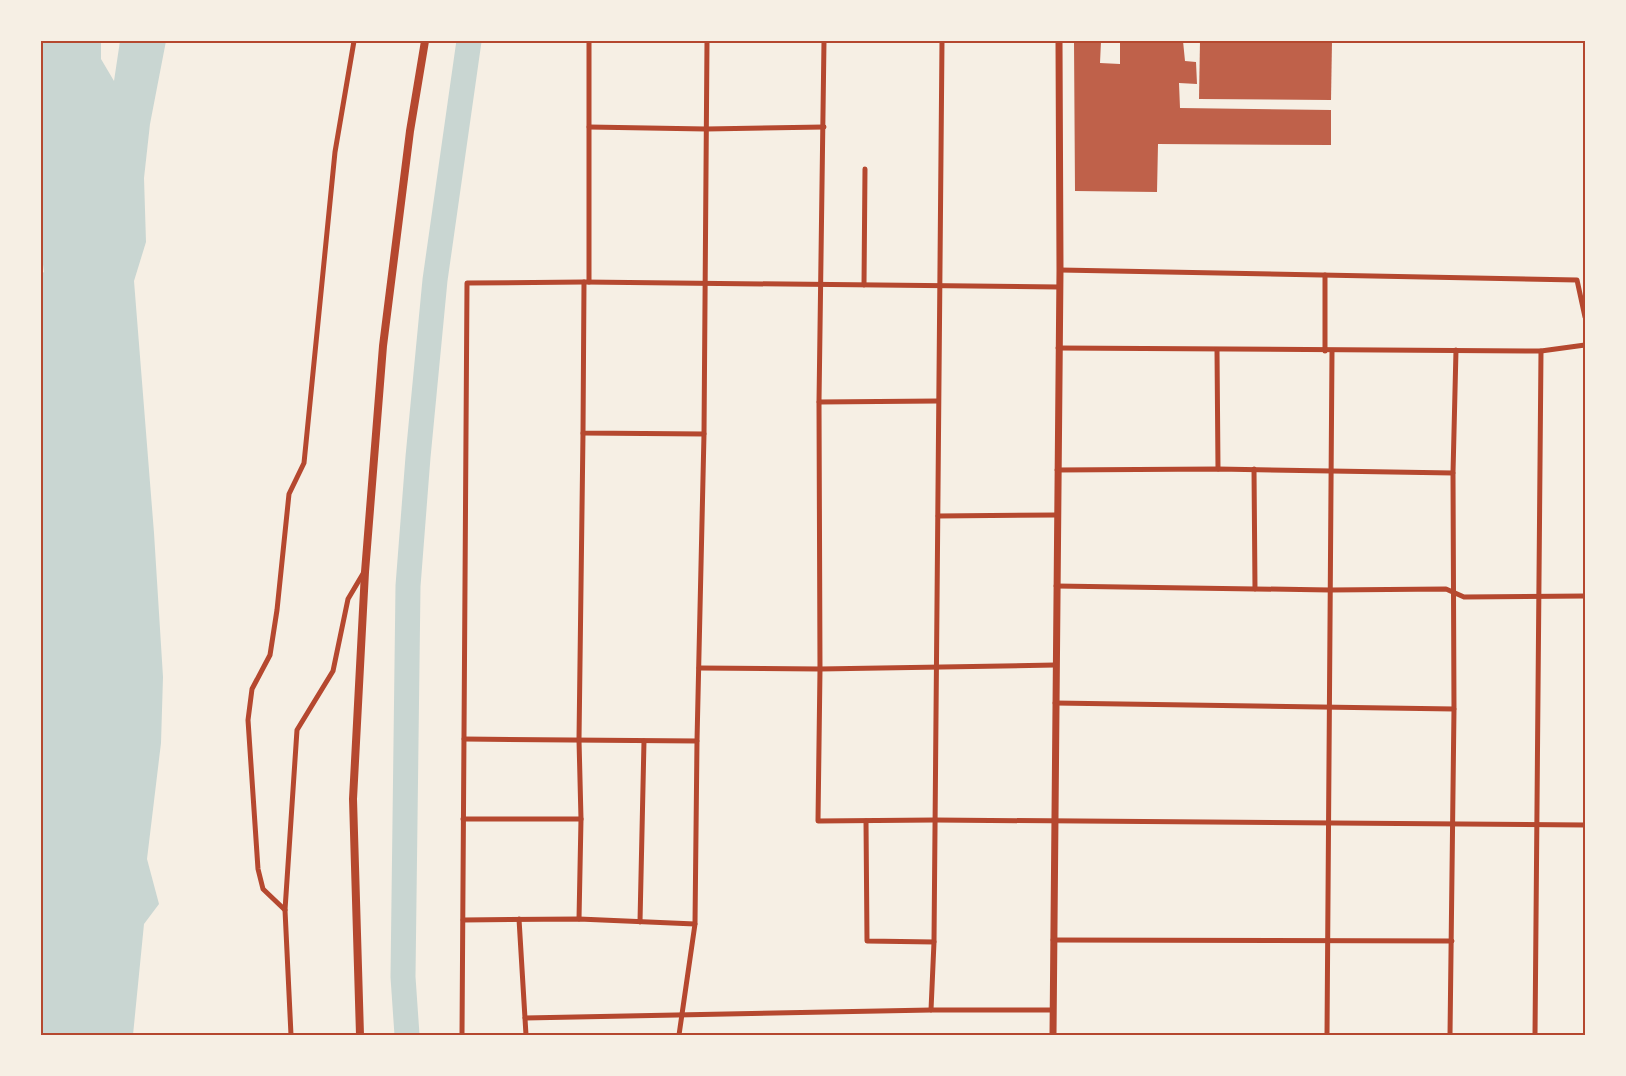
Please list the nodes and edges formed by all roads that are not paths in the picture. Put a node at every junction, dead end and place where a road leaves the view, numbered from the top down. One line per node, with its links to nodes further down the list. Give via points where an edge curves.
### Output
1 (354, 41): 66 (street, via 335,152 304,463 289,494 270,654 252,689 248,720 258,869 263,890)
2 (425, 41): 39 (main road, via 410,131 383,346)
3 (588, 41): 8 (street)
4 (706, 41): 10 (street)
5 (824, 41): 9 (street)
6 (942, 41): 16 (street)
7 (1059, 41): 12 (street)
8 (589, 127): 10 (street); 14 (street)
9 (824, 127): 10 (street); 17 (street)
10 (706, 129): 15 (street)
11 (864, 169): 18 (street)
12 (1060, 270): 13 (street); 19 (street)
13 (1325, 275): 20 (street, via 1577,280); 25 (street)
14 (587, 282): 15 (street); 30 (street); 53 (street, via 467,283)
15 (705, 284): 17 (street); 31 (street)
16 (941, 284): 18 (street); 19 (street); 28 (street)
17 (822, 285): 18 (street); 29 (street)
18 (864, 285)
19 (1059, 287): 22 (street)
20 (1585, 317)
21 (1585, 345): 27 (street)
22 (1058, 348): 23 (street); 33 (street)
23 (1217, 350): 25 (street); 32 (street)
24 (1456, 350): 26 (street); 27 (street); 36 (street)
25 (1325, 351): 26 (street)
26 (1332, 351): 35 (street)
27 (1542, 351): 45 (street)
28 (938, 401): 29 (street); 38 (street)
29 (819, 402): 49 (street)
30 (583, 433): 31 (street); 54 (street)
31 (704, 434): 48 (street)
32 (1218, 469): 33 (street); 34 (street)
33 (1057, 470): 37 (street)
34 (1254, 470): 35 (street); 41 (street)
35 (1333, 470): 36 (street); 42 (street)
36 (1453, 473): 43 (street)
37 (1056, 515): 38 (street); 40 (street)
38 (938, 516): 47 (street)
39 (365, 572): 66 (street, via 348,599 333,671 296,730); 81 (main road, via 353,799)
40 (1056, 586): 41 (street); 46 (street)
41 (1255, 589): 42 (street)
42 (1330, 590): 43 (street, via 1446,589); 51 (street)
43 (1454, 592): 45 (street, via 1464,597); 52 (street)
44 (1585, 596): 45 (street)
45 (1540, 597): 64 (street)
46 (1055, 665): 47 (street); 50 (street)
47 (937, 667): 49 (street); 59 (street)
48 (699, 668): 49 (street); 56 (street)
49 (820, 669): 60 (street, via 818,821)
50 (1055, 703): 51 (street); 61 (street)
51 (1330, 706): 52 (street); 62 (street)
52 (1454, 709): 63 (street)
53 (464, 739): 54 (street); 58 (street)
54 (579, 740): 55 (street); 57 (street)
55 (644, 741): 56 (street); 70 (street)
56 (697, 741): 71 (street)
57 (581, 818): 58 (street); 67 (street)
58 (463, 819): 68 (street)
59 (935, 820): 60 (street); 61 (street); 74 (street)
60 (866, 821): 74 (street, via 867,941)
61 (1054, 821): 62 (street); 72 (street)
62 (1329, 822): 63 (street); 75 (street)
63 (1453, 824): 64 (street); 73 (street)
64 (1538, 825): 65 (street); 88 (street)
65 (1585, 825)
66 (285, 910): 80 (street)
67 (578, 919): 69 (street); 70 (street)
68 (463, 920): 69 (street); 82 (street)
69 (519, 920): 79 (street)
70 (640, 922): 71 (street)
71 (695, 924): 78 (street)
72 (1053, 940): 75 (street); 77 (street)
73 (1452, 941): 75 (street); 87 (street)
74 (934, 942): 76 (street)
75 (1328, 942): 86 (street)
76 (931, 1010): 77 (street); 78 (street)
77 (1053, 1010): 85 (street)
78 (683, 1015): 79 (street); 84 (street)
79 (525, 1018): 83 (street)
80 (291, 1035)
81 (360, 1035)
82 (462, 1035)
83 (526, 1035)
84 (680, 1035)
85 (1053, 1035)
86 (1327, 1035)
87 (1450, 1035)
88 (1535, 1035)

